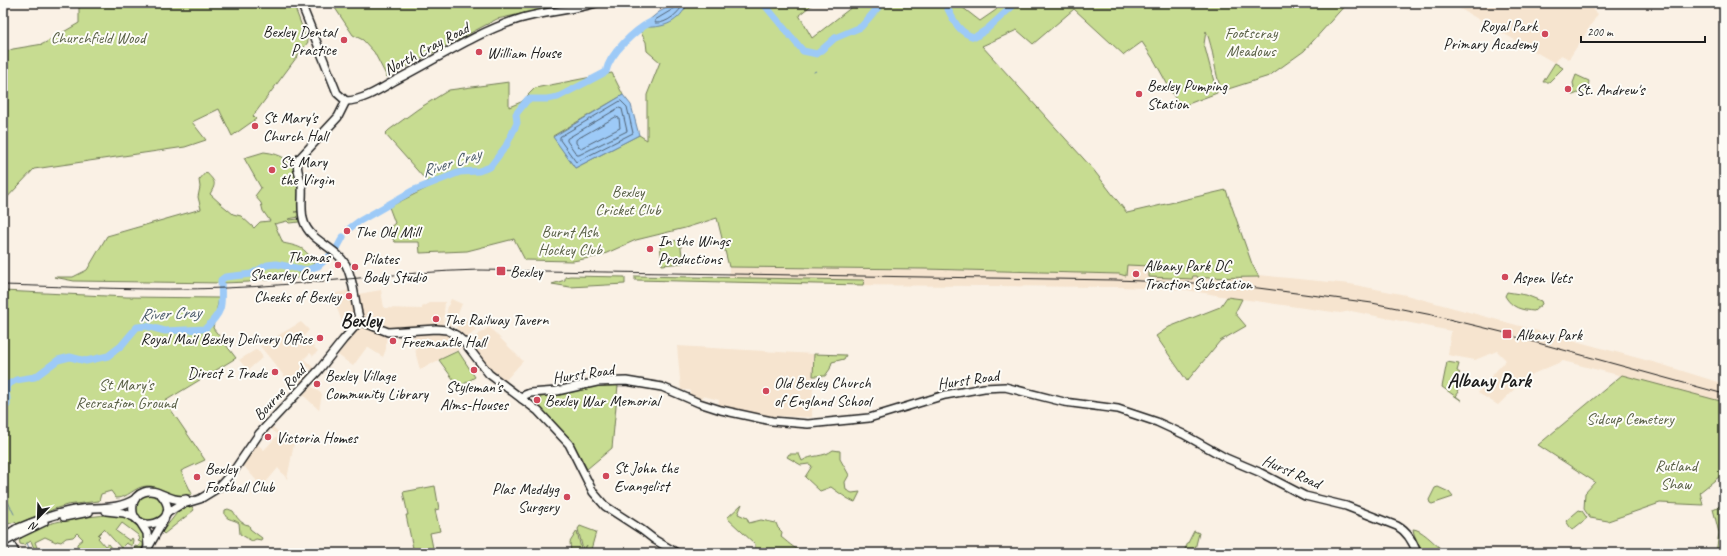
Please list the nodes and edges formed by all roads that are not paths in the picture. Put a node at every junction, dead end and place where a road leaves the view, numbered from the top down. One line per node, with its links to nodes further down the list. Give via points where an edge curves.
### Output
1 (301, 3): 3 (main road, via 337,94)
2 (596, 3): 3 (main road, North Cray Road, via 527,17 484,33 391,83 354,101)
3 (346, 101): 4 (main road, via 338,117 297,163 302,188 304,224 344,261 354,289)
4 (360, 321): 5 (main road, via 388,332 444,329 451,332 464,342 489,374); 6 (main road, Bourne Road, via 319,370 259,434)
5 (525, 400): 18 (main road, via 569,444 592,492 605,506); 19 (main road, Hurst Road, via 540,392 603,381 633,382 666,389 714,408 772,421 808,424 869,418 946,395 990,388 1010,388 1064,402 1118,409 1163,424 1226,458 1306,496 1346,506 1397,526 1406,533)
6 (221, 484): 7 (main road, Bourne Road, via 198,496 182,500 173,500); 9 (main road, Bourne Road, via 206,496 180,505)
7 (161, 495): 8 (main road, via 147,491); 9 (main road, via 167,503)
8 (135, 499): 10 (main road, via 132,509); 11 (main road, via 123,506 75,509 30,522)
9 (166, 514): 10 (main road, via 155,524 145,524); 15 (main road)
10 (138, 520): 11 (main road, via 119,512 92,512 52,520); 15 (main road, via 147,533)
11 (18, 531): 13 (main road, bridge); 14 (main road, bridge)
12 (3, 532): 17 (highway)
13 (3, 536)
14 (3, 542): 16 (highway)
15 (146, 550)
16 (10, 553)
17 (15, 553)
18 (677, 553)
19 (1417, 553)

